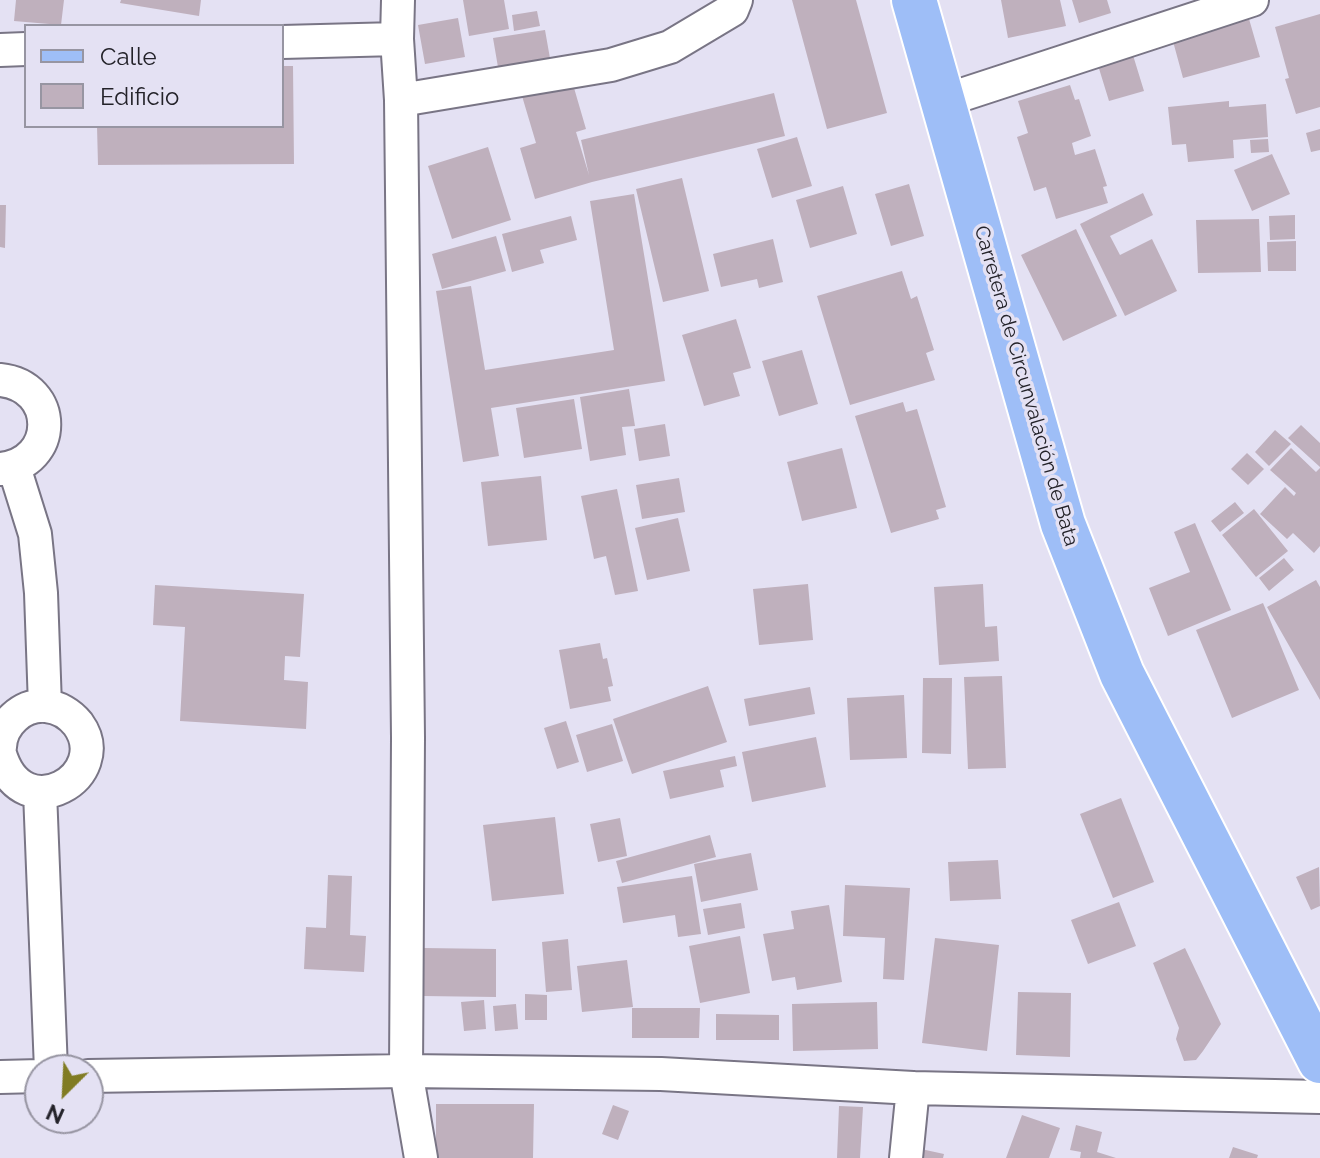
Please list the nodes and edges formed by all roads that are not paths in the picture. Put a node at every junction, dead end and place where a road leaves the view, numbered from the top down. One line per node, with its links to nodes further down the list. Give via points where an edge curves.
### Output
1 (398, 0): 5 (street)
2 (736, 0): 9 (street, via 732,10 670,47 611,65)
3 (914, 0): 10 (main road, Carretera de Circunvalación de Bata)
4 (1252, 0): 10 (street)
5 (397, 39): 6 (street); 9 (street)
6 (284, 42)
7 (24, 49): 8 (street)
8 (0, 50)
9 (401, 100): 19 (street)
10 (943, 101): 18 (main road, Carretera de Circunvalación de Bata, via 1063,524 1122,674)
11 (0, 380): 12 (street, via 31,392 45,419 38,449 28,460)
12 (7, 468): 13 (street, via 35,534)
13 (45, 706): 14 (street, via 17,714); 16 (street, via 70,716 79,726 86,752 76,777 53,791)
14 (0, 747)
15 (0, 754): 16 (street, via 12,780)
16 (40, 792): 17 (street)
17 (50, 1054)
18 (1320, 1061)
19 (406, 1071): 21 (street); 23 (street, via 661,1074); 25 (street)
20 (24, 1076): 22 (street)
21 (104, 1076)
22 (0, 1077)
23 (913, 1088): 24 (street); 26 (street)
24 (1320, 1097)
25 (421, 1158)
26 (906, 1158)

